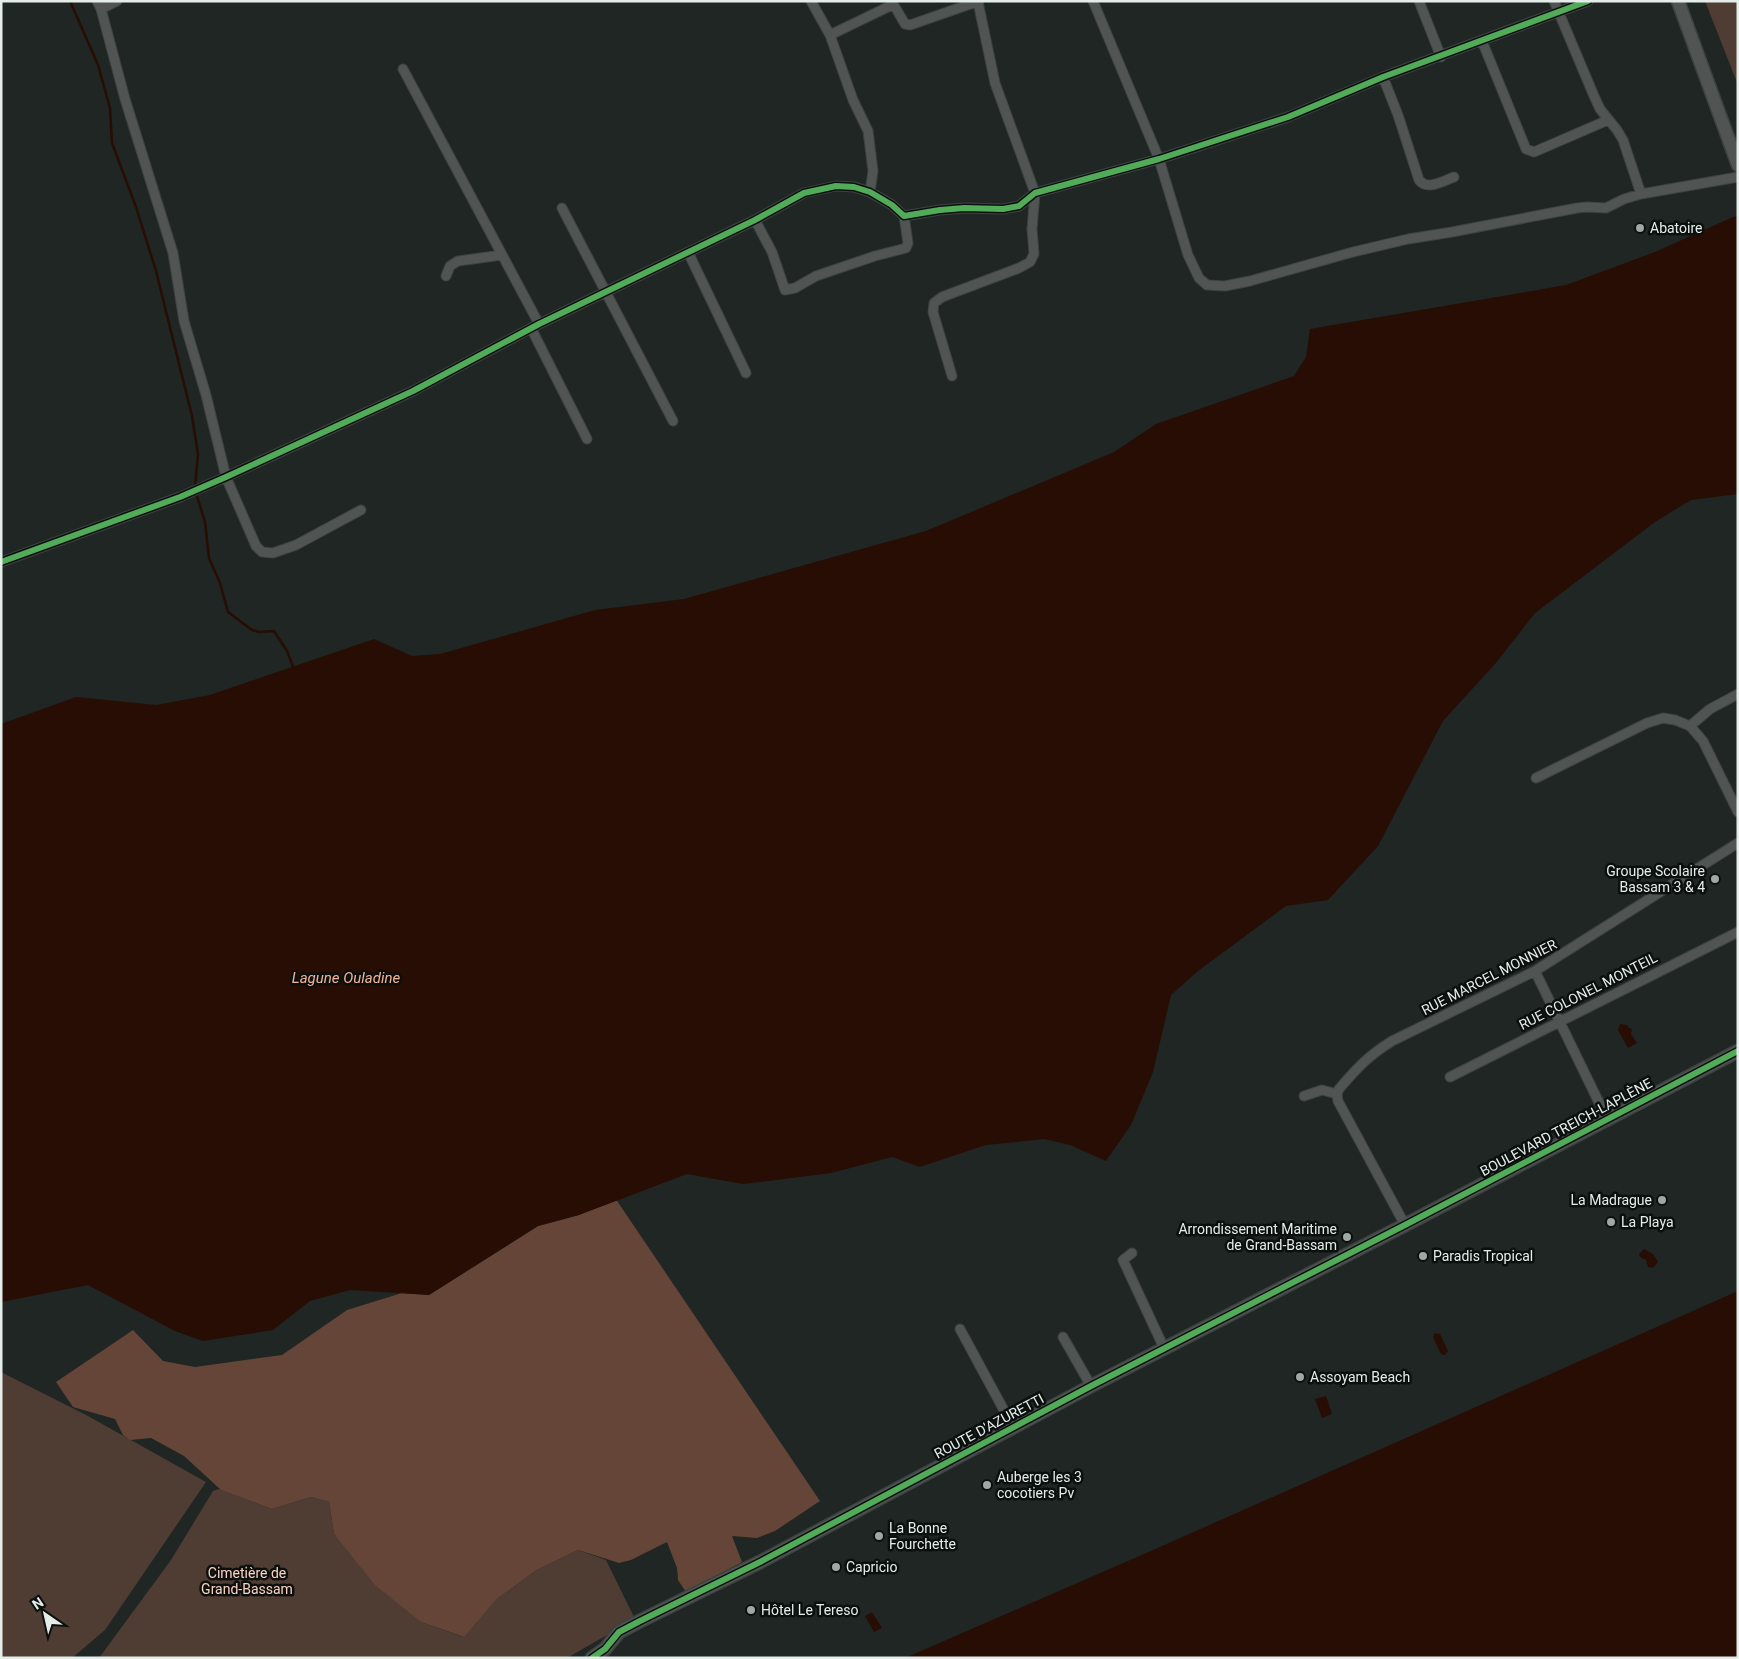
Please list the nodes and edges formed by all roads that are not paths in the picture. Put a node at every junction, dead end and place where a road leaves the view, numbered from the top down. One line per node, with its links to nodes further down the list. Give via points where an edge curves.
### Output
1 (117, 1): 9 (street)
2 (811, 1): 11 (street)
3 (1093, 1): 17 (street)
4 (1419, 1): 13 (street)
5 (1554, 1): 10 (street)
6 (1588, 1): 10 (street)
7 (1678, 1): 18 (street)
8 (977, 2): 11 (street, via 910,25 905,24 895,7 890,6); 22 (street, via 995,83)
9 (99, 5): 36 (street, via 173,253 184,321)
10 (1558, 12): 12 (street); 16 (street, via 1594,96)
11 (830, 35): 21 (street, via 853,100 868,131 873,171)
12 (1482, 41): 13 (street); 16 (street, via 1526,149 1534,152)
13 (1441, 57): 15 (street)
14 (403, 69): 28 (street)
15 (1383, 77): 17 (street, via 1288,117); 19 (street, via 1419,180 1427,186)
16 (1608, 120): 23 (street, via 1623,140)
17 (1159, 159): 22 (street); 23 (street, via 1188,255 1199,278 1207,285 1224,286 1250,281 1408,239 1577,208 1606,208)
18 (1738, 165)
19 (1454, 177)
20 (1738, 177): 23 (street)
21 (870, 192): 25 (street); 26 (street, via 836,186 811,191)
22 (1035, 194): 25 (street, via 1019,206 1003,209 964,208); 33 (street, via 1034,254 1030,262 934,303 933,312)
23 (1641, 194)
24 (562, 208): 30 (street)
25 (904, 216): 26 (street, via 906,248 816,276 785,290 772,252)
26 (755, 220): 27 (street)
27 (688, 252): 30 (street); 32 (street)
28 (502, 255): 29 (street, via 458,261 450,266); 31 (street)
29 (446, 276)
30 (606, 291): 31 (street); 34 (street)
31 (535, 326): 35 (street); 36 (street, via 413,391)
32 (746, 373)
33 (952, 376)
34 (673, 421)
35 (587, 438)
36 (226, 477): 37 (street, via 256,546 262,552 274,553 296,545); 38 (street)
37 (361, 510)
38 (1, 562)
39 (1738, 694): 40 (street, via 1710,709)
40 (1690, 726): 41 (street, via 1663,718 1647,723); 42 (street, via 1704,741)
41 (1536, 778)
42 (1738, 812)
43 (1738, 844): 45 (street, RUE MARCEL MONNIER)
44 (1738, 932): 46 (street, RUE COLONEL MONTEIL)
45 (1535, 972): 46 (street); 49 (street, RUE MARCEL MONNIER, via 1379,1048 1360,1063)
46 (1558, 1021): 48 (street, RUE COLONEL MONTEIL); 51 (street)
47 (1738, 1052): 51 (street, BOULEVARD TREICH-LAPLÈNE)
48 (1450, 1076)
49 (1337, 1094): 50 (street, via 1322,1090); 52 (street)
50 (1304, 1096)
51 (1607, 1119): 52 (street, BOULEVARD TREICH-LAPLÈNE)
52 (1405, 1225): 56 (street, ROUTE D'AZURETTI)
53 (1132, 1253): 56 (street, via 1123,1260)
54 (960, 1329): 58 (street)
55 (1063, 1337): 57 (street)
56 (1164, 1348): 57 (street, ROUTE D'AZURETTI)
57 (1090, 1386): 58 (street, ROUTE D'AZURETTI)
58 (1013, 1427): 59 (street, ROUTE D'AZURETTI, via 760,1562 619,1632 605,1649)
59 (592, 1658)

